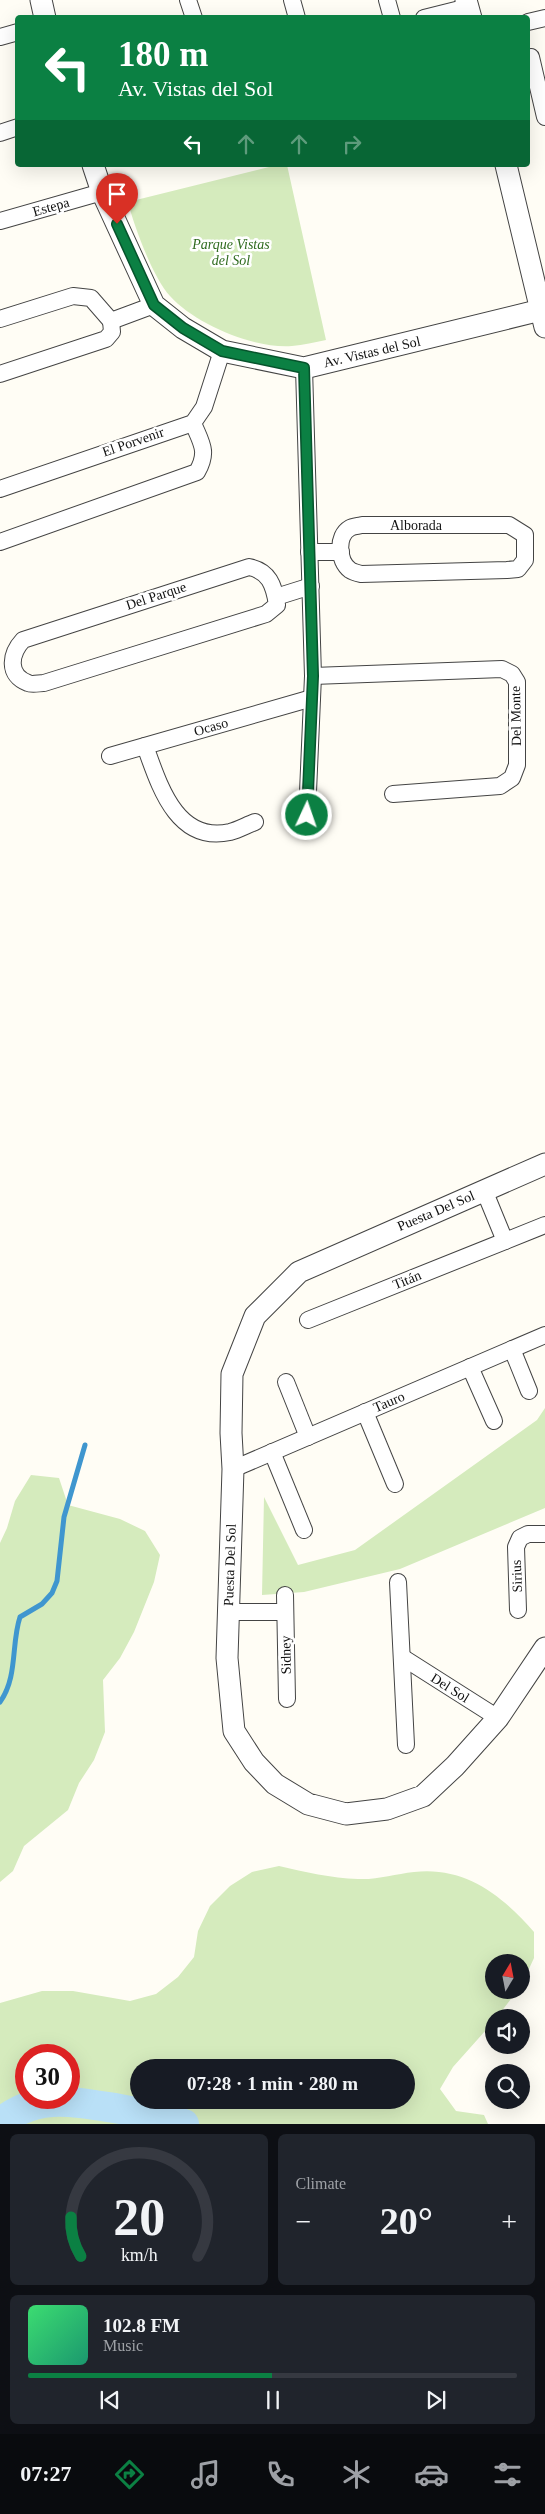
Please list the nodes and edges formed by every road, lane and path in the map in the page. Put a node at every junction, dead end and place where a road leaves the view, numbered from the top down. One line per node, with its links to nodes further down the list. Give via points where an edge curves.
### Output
1 (41, 0): 6 (street)
2 (188, 0): 7 (street)
3 (292, 0): 8 (street)
4 (387, 0): 9 (street)
5 (468, 8): 10 (street)
6 (44, 15)
7 (193, 15)
8 (296, 15)
9 (391, 15)
10 (437, 15)
11 (545, 18): 12 (street)
12 (530, 22)
13 (15, 33): 14 (street)
14 (0, 37)
15 (531, 57): 16 (street)
16 (545, 117)
17 (15, 128): 18 (street)
18 (0, 133)
19 (94, 167): 21 (street, Av. Vistas del Sol)
20 (507, 167): 24 (street)
21 (102, 192): 22 (street, Estepa); 23 (street, Av. Vistas del Sol)
22 (0, 221)
23 (154, 305): 26 (street); 27 (street, Av. Vistas del Sol, via 183,328)
24 (544, 315): 28 (street, Av. Vistas del Sol)
25 (0, 319): 26 (street, via 73,296 91,298)
26 (111, 321): 29 (street, via 112,332 106,339)
27 (222, 351): 28 (street, Av. Vistas del Sol); 30 (street, via 204,407)
28 (304, 368): 33 (street)
29 (0, 374)
30 (193, 423): 31 (street, El Porvenir); 32 (street, via 204,449 203,461 197,472)
31 (0, 489)
32 (0, 542)
33 (309, 552): 34 (street); 35 (street)
34 (340, 552): 34 (street, Alborada, via 350,571 361,574 518,569 524,560 525,535 509,525 362,525 350,528 342,538)
35 (311, 586): 36 (street); 37 (street)
36 (276, 597): 36 (street, Del Parque, via 277,605 266,614 44,683 29,684 17,676 12,662 14,650 23,640 239,568 260,569 270,578)
37 (313, 676): 38 (street); 41 (street, Del Monte, via 502,669 512,674 517,682 517,765 512,778 500,786)
38 (312, 698): 39 (street, Ocaso); 42 (street)
39 (145, 746): 40 (street, Ocaso); 43 (street, via 164,798 200,832 229,832)
40 (110, 756)
41 (393, 794)
42 (307, 815)
43 (255, 822)
44 (545, 1164): 45 (street, Puesta Del Sol)
45 (484, 1190): 47 (street); 58 (street, Puesta Del Sol, via 300,1272 255,1316 232,1374)
46 (545, 1225): 47 (street, Titán)
47 (505, 1241): 48 (street, Titán)
48 (308, 1320)
49 (545, 1335): 50 (street, Tauro)
50 (512, 1349): 51 (street, Tauro); 53 (street)
51 (470, 1367): 54 (street, Tauro); 55 (street)
52 (286, 1382): 56 (street)
53 (529, 1391)
54 (365, 1412): 56 (street, Tauro); 59 (street)
55 (494, 1421)
56 (308, 1437): 57 (street, Tauro)
57 (272, 1452): 58 (street, Tauro); 60 (street)
58 (234, 1469): 65 (street, Puesta Del Sol)
59 (396, 1484)
60 (304, 1530)
61 (545, 1534): 64 (street, Sirius, via 528,1534 520,1538 516,1547)
62 (398, 1582): 68 (street)
63 (285, 1595): 66 (street, Sidney)
64 (518, 1610)
65 (228, 1612): 66 (street); 70 (street, Puesta Del Sol, via 227,1658 234,1732 254,1762 276,1784 308,1804 346,1814 387,1809 423,1796)
66 (286, 1612): 69 (street, Sidney)
67 (545, 1648): 70 (street, Puesta Del Sol)
68 (402, 1657): 70 (street, Del Sol); 71 (street)
69 (287, 1699)
70 (498, 1718)
71 (406, 1745)

